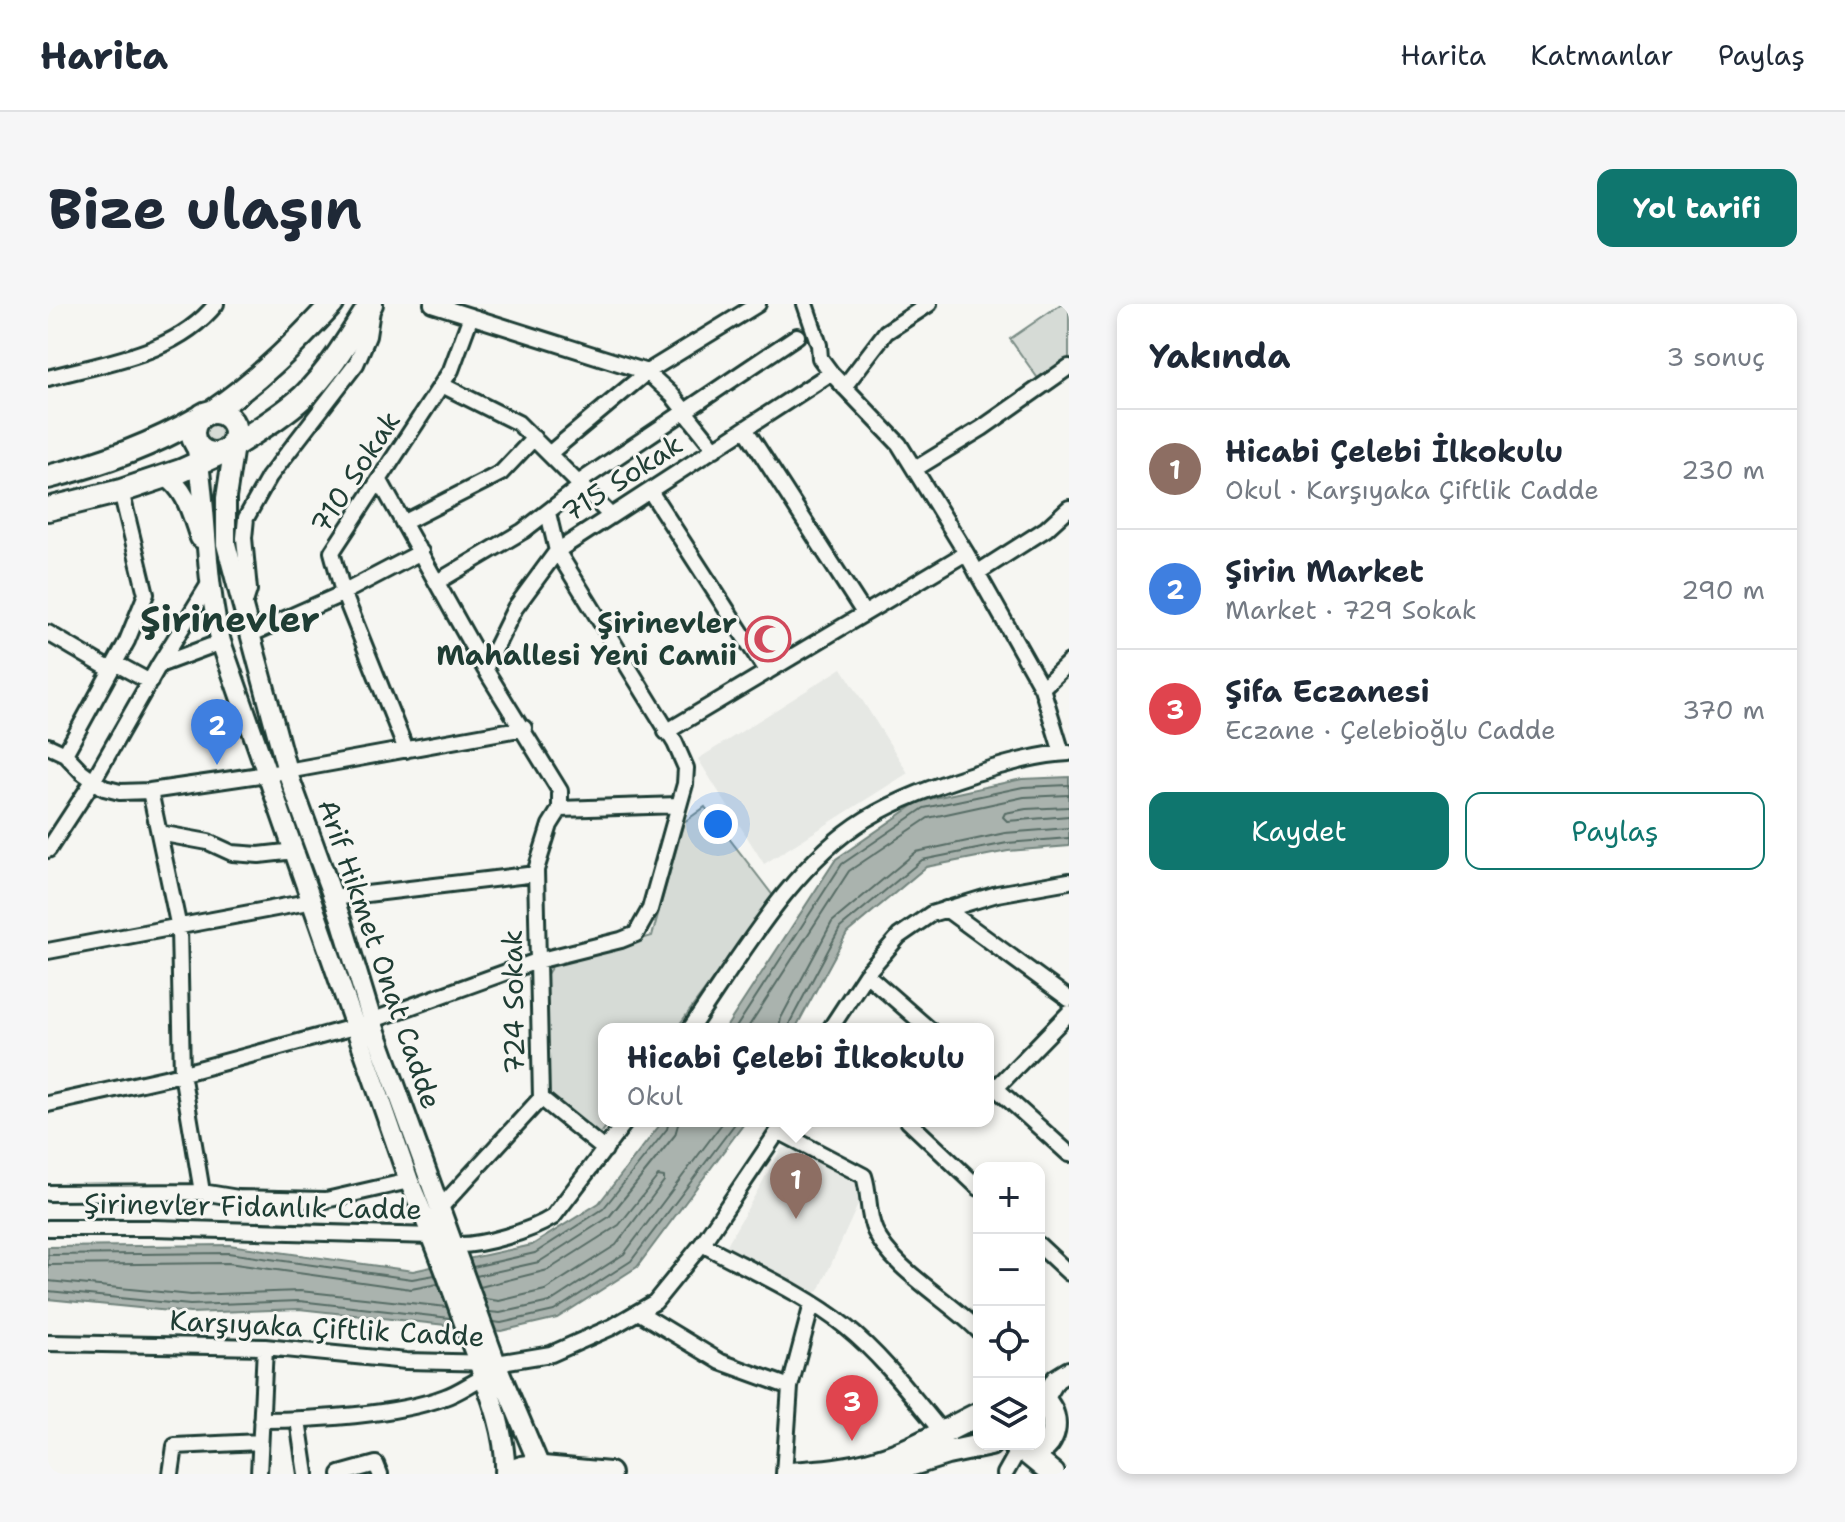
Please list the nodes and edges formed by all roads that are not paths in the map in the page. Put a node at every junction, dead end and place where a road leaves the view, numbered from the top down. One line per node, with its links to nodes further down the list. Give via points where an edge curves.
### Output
1 (216, 304): 15 (street, via 202,321 164,346)
2 (332, 304): 19 (highway, via 249,387)
3 (372, 304): 20 (highway, via 321,377); 48 (street, via 368,336 356,364 269,477 246,518 249,590)
4 (432, 304): 10 (street)
5 (725, 304): 9 (street)
6 (758, 304): 9 (street)
7 (805, 304): 14 (street, via 820,358)
8 (929, 304): 17 (street, via 886,332)
9 (744, 311): 13 (street)
10 (471, 316): 13 (street); 16 (street, 710 Sokak)
11 (797, 336): 18 (street)
12 (1069, 367): 27 (street)
13 (647, 372): 18 (street); 26 (street)
14 (831, 373): 17 (street); 21 (street, 715 Sokak)
15 (49, 377)
16 (442, 385): 22 (street, via 518,423); 31 (street, 710 Sokak)
17 (844, 387): 27 (street, via 899,444)
18 (685, 412): 24 (street); 32 (street)
19 (205, 415): 23 (highway, via 218,412 230,419 234,425); 25 (highway, via 193,431); 29 (highway, via 144,447)
20 (266, 426): 23 (highway); 30 (main road)
21 (746, 430): 24 (street, 715 Sokak); 49 (street)
22 (534, 438): 26 (street); 39 (street, via 501,473)
23 (229, 447): 25 (highway); 30 (main road, Arif Hikmet Onat Cadde)
24 (715, 449): 34 (street, 715 Sokak)
25 (198, 453): 28 (highway); 43 (main road, Arif Hikmet Onat Cadde)
26 (550, 453): 32 (street)
27 (915, 469): 42 (street)
28 (165, 476): 33 (highway); 43 (main road, via 184,495)
29 (48, 477)
30 (230, 481): 48 (main road, Arif Hikmet Onat Cadde, via 226,544)
31 (380, 481): 39 (street); 47 (street, 710 Sokak, via 332,552)
32 (580, 484): 37 (street); 38 (street)
33 (121, 491): 36 (highway); 55 (street, via 146,594)
34 (650, 491): 38 (street, 715 Sokak); 57 (street)
35 (1069, 508): 44 (street)
36 (48, 509)
37 (548, 513): 40 (street); 45 (street)
38 (611, 516): 40 (street, 715 Sokak)
39 (403, 523): 41 (street)
40 (557, 551): 56 (street, 715 Sokak, via 515,608); 61 (street)
41 (421, 552): 45 (street); 47 (street)
42 (966, 553): 44 (street); 49 (street)
43 (207, 561): 46 (main road, Arif Hikmet Onat Cadde)
44 (977, 573): 59 (street)
45 (437, 582): 56 (street)
46 (209, 584): 52 (main road, Arif Hikmet Onat Cadde); 54 (street)
47 (343, 592): 51 (street); 63 (street, 710 Sokak)
48 (243, 609): 51 (main road, Arif Hikmet Onat Cadde)
49 (864, 613): 57 (street)
50 (48, 633): 55 (street)
51 (249, 635): 66 (main road, Arif Hikmet Onat Cadde)
52 (221, 642): 54 (street); 67 (main road, Arif Hikmet Onat Cadde)
53 (1069, 662): 59 (street)
54 (159, 665): 58 (street)
55 (113, 666): 58 (street); 65 (street)
56 (485, 669): 60 (street)
57 (767, 672): 61 (street)
58 (150, 682): 68 (street)
59 (1042, 688): 64 (street)
60 (524, 728): 63 (street); 71 (street, via 560,791)
61 (666, 732): 70 (street, via 686,768)
62 (48, 746): 65 (street)
63 (406, 750): 66 (street)
64 (1066, 753): 86 (street, via 956,779 865,820 835,842 773,910)
65 (65, 754): 68 (street)
66 (287, 771): 67 (street); 77 (main road, Arif Hikmet Onat Cadde)
67 (267, 773): 69 (street); 74 (main road, Arif Hikmet Onat Cadde)
68 (93, 781): 69 (street, via 120,792); 73 (street)
69 (150, 791): 72 (street)
70 (678, 805): 71 (street); 82 (street, via 650,909 636,934)
71 (560, 809): 75 (street, 724 Sokak)
72 (159, 833): 74 (street, via 208,842 232,853); 80 (street)
73 (48, 850)
74 (295, 851): 78 (main road, Arif Hikmet Onat Cadde)
75 (536, 874): 77 (street); 82 (street, 724 Sokak)
76 (1069, 881): 79 (street)
77 (333, 898): 89 (main road, Arif Hikmet Onat Cadde)
78 (313, 901): 80 (street); 89 (main road, Arif Hikmet Onat Cadde)
79 (946, 909): 83 (street, via 899,936); 84 (street)
80 (179, 928): 81 (street); 90 (street)
81 (48, 951)
82 (537, 961): 89 (street); 93 (street, 724 Sokak)
83 (866, 974): 87 (street); 88 (street)
84 (1069, 999)
85 (1069, 1013): 91 (street)
86 (694, 1023)
87 (834, 1023)
88 (922, 1023)
89 (363, 1024): 90 (street); 101 (main road, Arif Hikmet Onat Cadde); 105 (main road, Arif Hikmet Onat Cadde)
90 (182, 1073): 94 (street); 103 (street)
91 (994, 1082)
92 (994, 1086): 100 (street)
93 (541, 1098): 99 (street); 105 (street, 724 Sokak)
94 (48, 1104)
95 (622, 1127): 99 (street)
96 (782, 1127): 108 (street, Karşıyaka Çiftlik Cadde)
97 (785, 1127): 114 (street, via 864,1176 875,1233 904,1269)
98 (914, 1127): 102 (street)
99 (605, 1150): 110 (street, via 553,1217 538,1227)
100 (1069, 1154)
101 (409, 1181): 103 (street, via 326,1200); 107 (main road, Arif Hikmet Onat Cadde)
102 (973, 1182)
103 (202, 1192): 104 (street)
104 (48, 1193)
105 (440, 1208): 110 (main road, Arif Hikmet Onat Cadde)
106 (50, 1226): 107 (street, Şirinevler Fidanlık Cadde)
107 (433, 1236): 110 (main road, Arif Hikmet Onat Cadde)
108 (702, 1244): 112 (street); 113 (street, Karşıyaka Çiftlik Cadde)
109 (1045, 1251): 111 (street)
110 (451, 1254): 117 (main road, Arif Hikmet Onat Cadde)
111 (1069, 1273)
112 (812, 1304): 119 (street); 126 (street, via 869,1347)
113 (640, 1313): 117 (street, Karşıyaka Çiftlik Cadde, via 551,1354); 119 (street, via 721,1362)
114 (973, 1325)
115 (48, 1343): 116 (street, Karşıyaka Çiftlik Cadde)
116 (265, 1347): 117 (street, Karşıyaka Çiftlik Cadde, via 406,1361); 123 (street)
117 (485, 1359): 124 (street, via 449,1396); 132 (main road, Arif Hikmet Onat Cadde); 132 (main road, Arif Hikmet Onat Cadde, via 503,1439)
118 (1069, 1371): 120 (main road)
119 (790, 1387): 139 (street)
120 (1045, 1395)
121 (1045, 1401): 125 (highway)
122 (973, 1417): 126 (highway)
123 (261, 1420): 124 (street); 127 (street)
124 (298, 1420): 135 (street)
125 (1064, 1425): 128 (highway)
126 (942, 1432): 140 (highway, via 878,1461)
127 (260, 1442): 133 (street, via 175,1446); 134 (street)
128 (1045, 1447)
129 (973, 1448): 141 (highway)
130 (1017, 1450): 142 (street)
131 (1022, 1450): 143 (highway)
132 (524, 1472): 138 (highway)
133 (171, 1474)
134 (259, 1474)
135 (306, 1474)
136 (340, 1474): 137 (street, via 376,1464)
137 (380, 1474)
138 (609, 1474)
139 (784, 1474)
140 (790, 1474)
141 (882, 1474)
142 (1005, 1474)
143 (1053, 1474)

